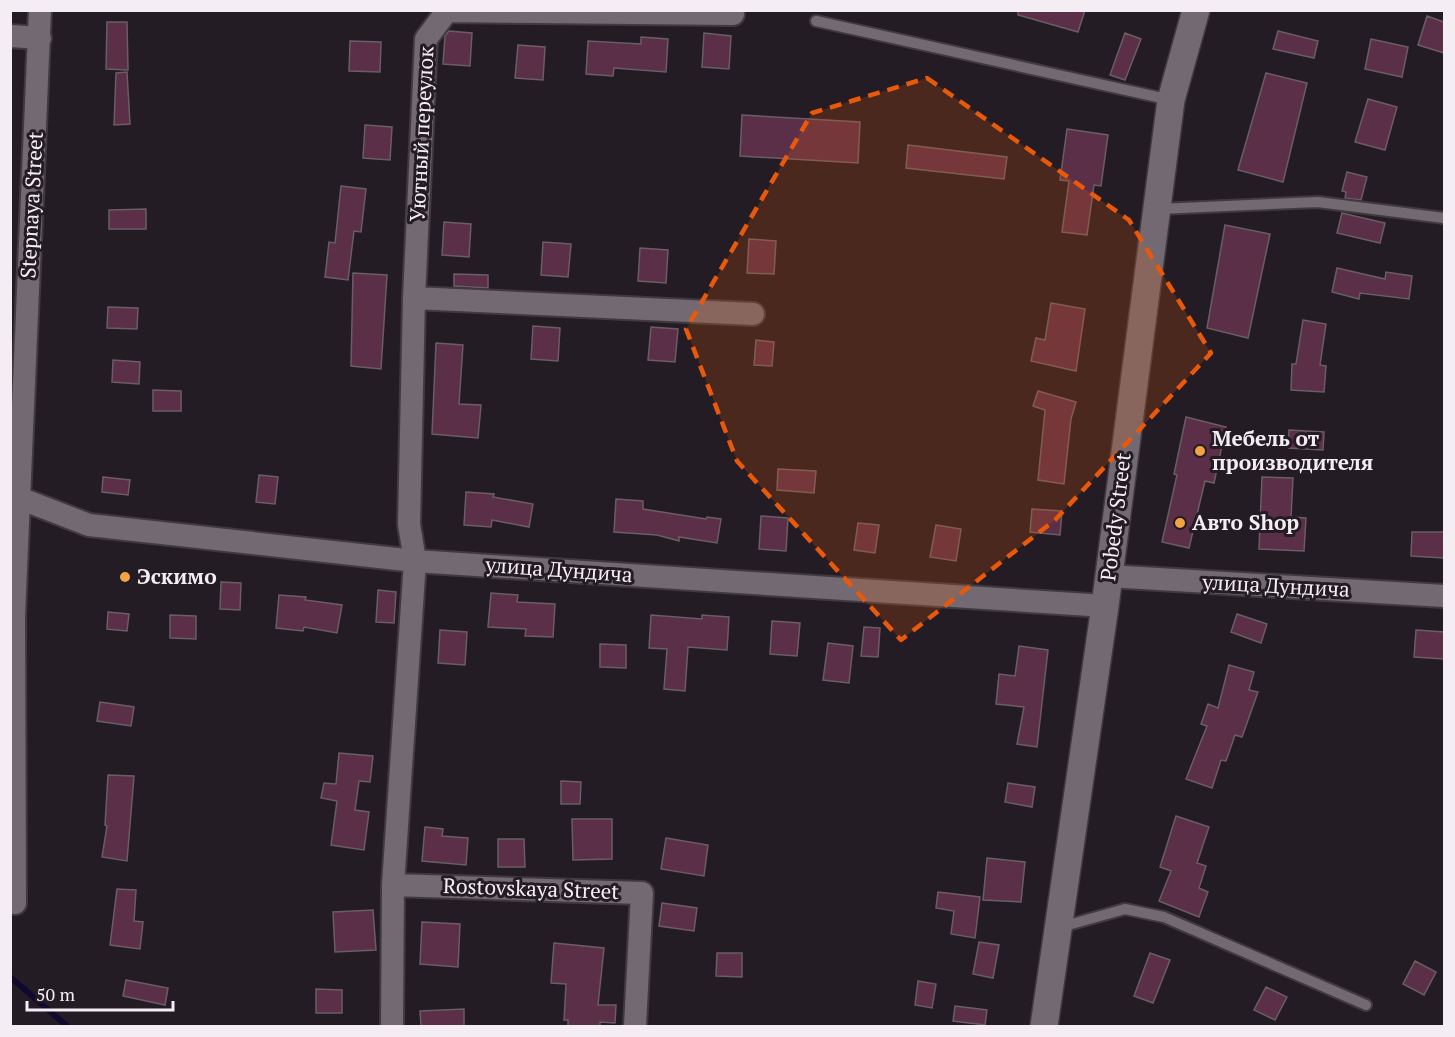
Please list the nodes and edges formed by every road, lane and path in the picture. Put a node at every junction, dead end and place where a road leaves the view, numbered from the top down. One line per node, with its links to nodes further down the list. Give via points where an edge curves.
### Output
1 (40, 10): 6 (street, Stepnaya Street)
2 (1196, 10): 7 (street, Pobedy Street)
3 (733, 14): 10 (street, Уютный переулок, via 447,11 426,39)
4 (816, 21): 7 (lane)
5 (10, 36): 6 (street)
6 (40, 38): 12 (street, Stepnaya Street)
7 (1171, 100): 8 (street, Pobedy Street)
8 (1157, 209): 9 (lane, via 1318,202); 14 (street, Pobedy Street)
9 (1444, 218)
10 (414, 298): 11 (street); 13 (street, Уютный переулок, via 409,524)
11 (753, 314)
12 (19, 498): 13 (street, улица Дундича, via 89,525); 18 (street, Stepnaya Street, via 14,627)
13 (416, 561): 16 (street, улица Дундича); 17 (street)
14 (1108, 576): 15 (street, улица Дундича); 16 (street, Pobedy Street)
15 (1444, 596)
16 (1105, 606): 19 (street, Pobedy Street)
17 (393, 885): 21 (street); 22 (street, Rostovskaya Street, via 642,893)
18 (15, 903)
19 (1060, 927): 20 (lane, via 1125,909 1164,917); 23 (street, Pobedy Street)
20 (1366, 1005)
21 (392, 1026)
22 (635, 1026)
23 (1044, 1026)

